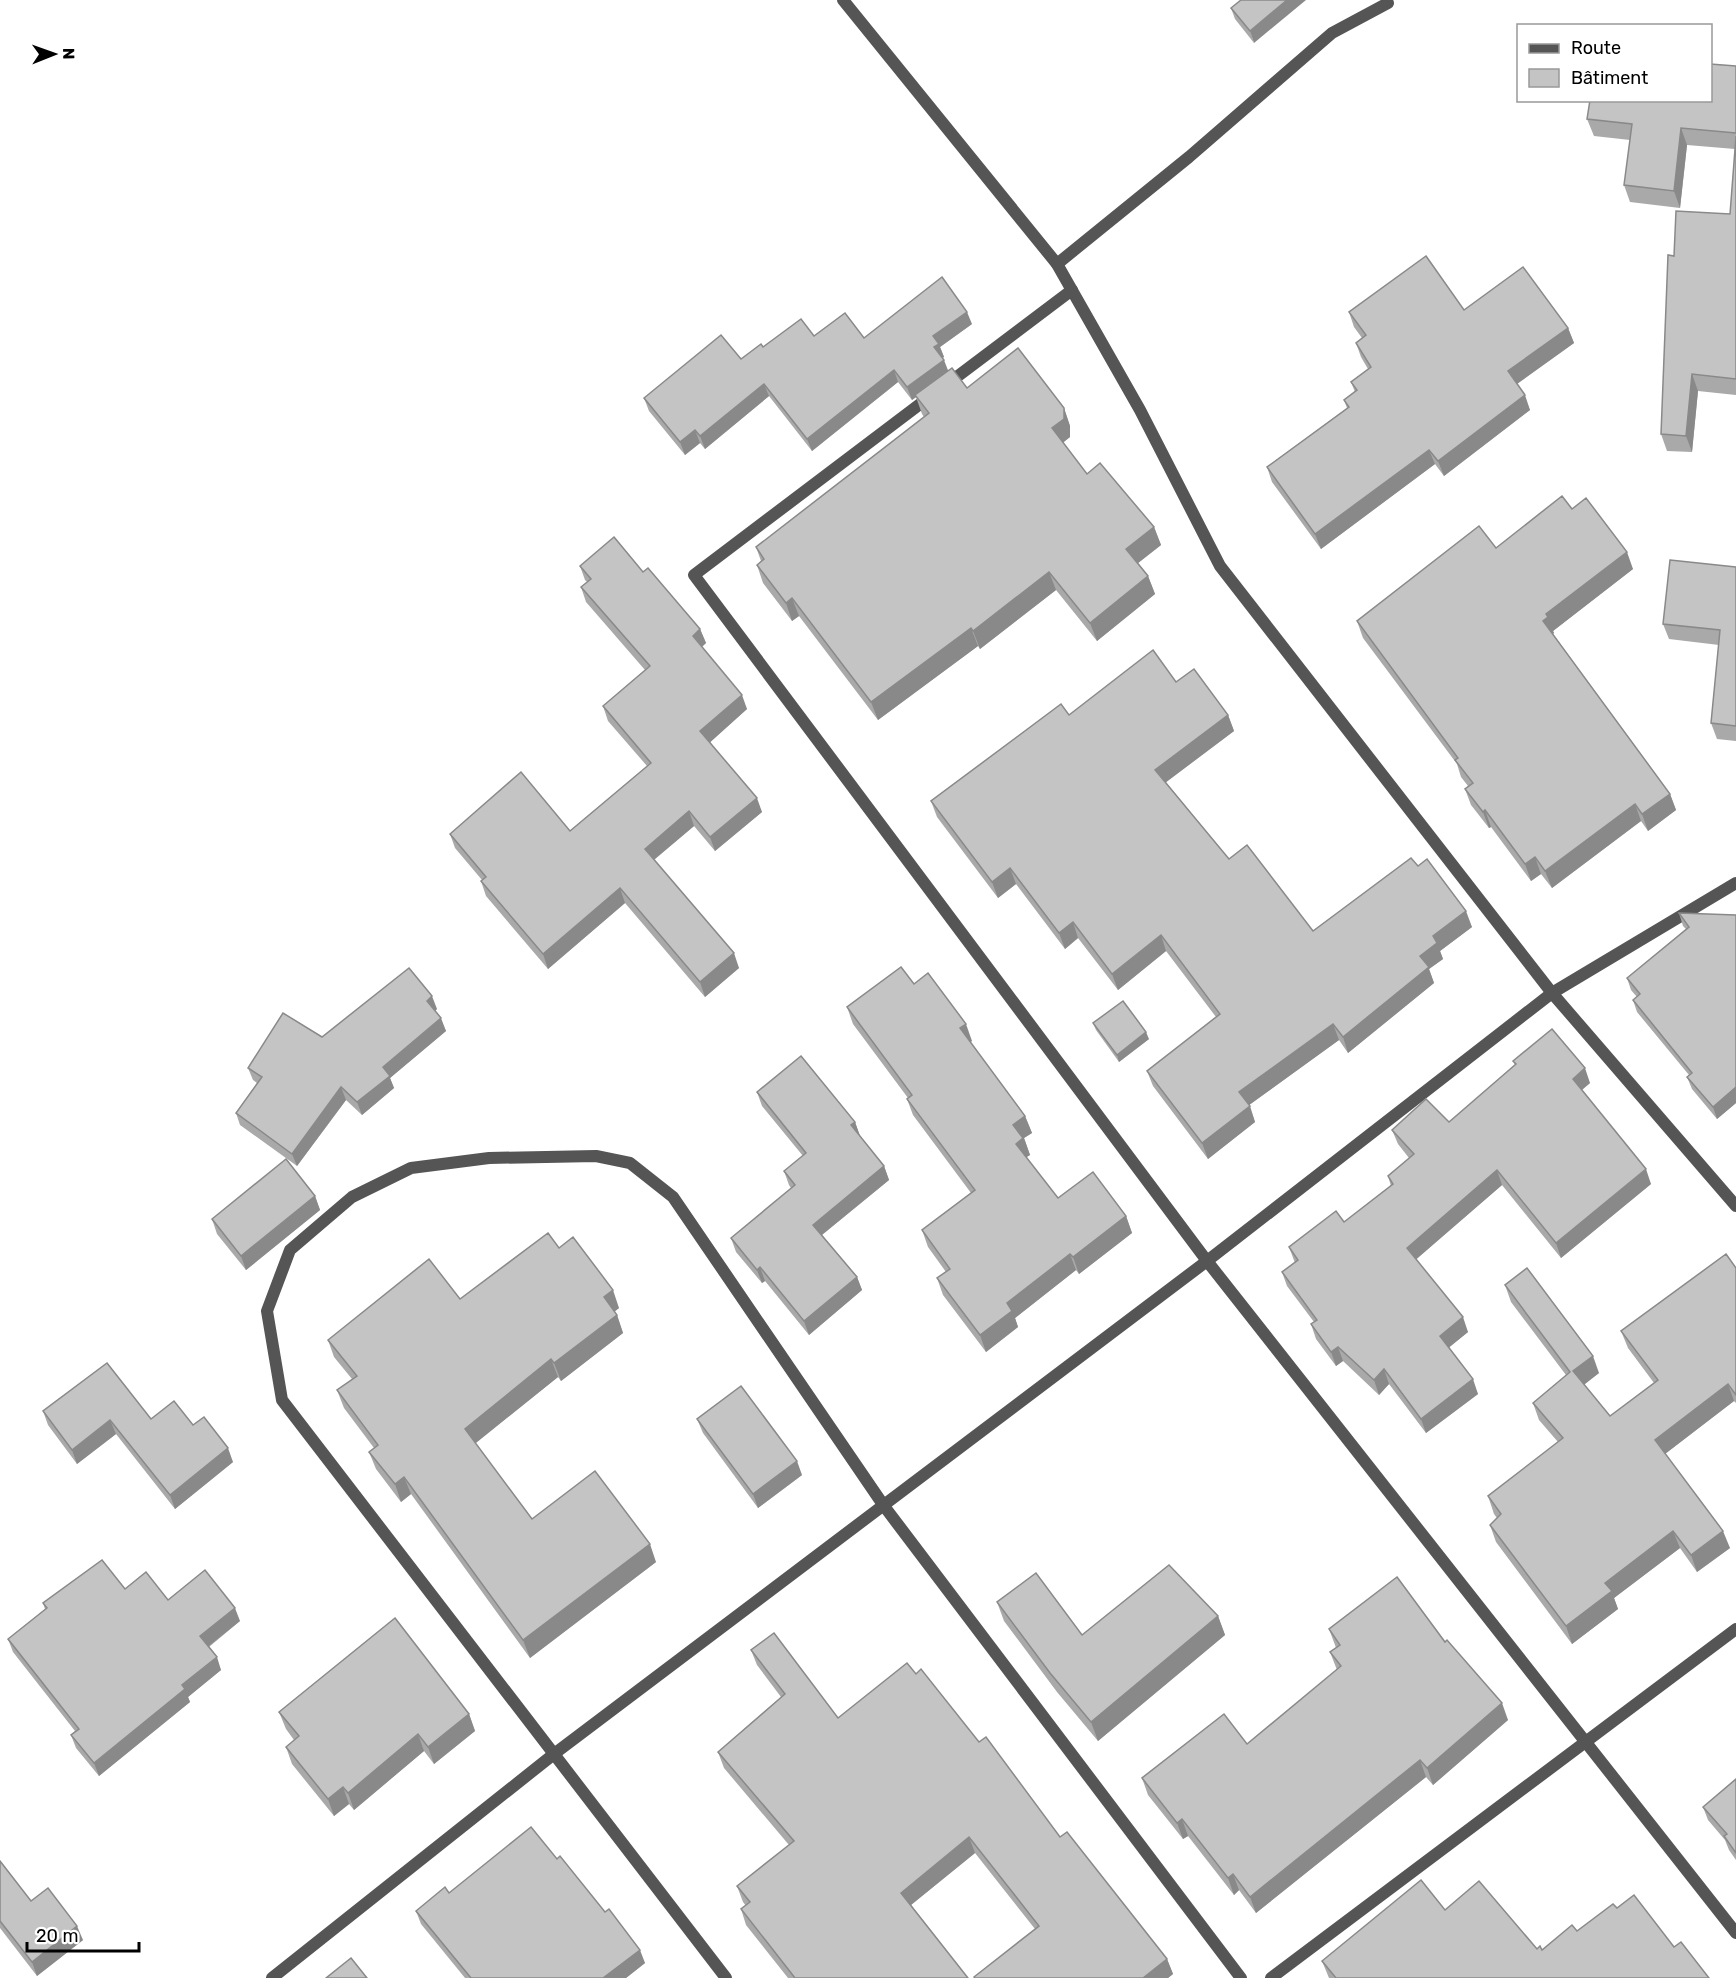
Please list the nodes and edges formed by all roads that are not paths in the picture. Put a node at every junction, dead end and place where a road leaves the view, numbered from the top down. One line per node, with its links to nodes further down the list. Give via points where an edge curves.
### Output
1 (843, 0): 3 (street)
2 (1388, 3): 3 (street, via 1332,33)
3 (1057, 264): 4 (street)
4 (1072, 290): 6 (street, via 1140,410 1220,566); 8 (street, via 694,575)
5 (1736, 883): 6 (street)
6 (1552, 993): 7 (street); 8 (street)
7 (1736, 1206)
8 (1207, 1262): 9 (street); 11 (street)
9 (884, 1506): 12 (street); 12 (street, via 673,1197 630,1163 596,1156 489,1158 411,1168 352,1197 290,1250 267,1311 282,1400); 16 (street)
10 (1736, 1629): 11 (street)
11 (1584, 1742): 13 (street); 17 (street)
12 (554, 1754): 14 (street); 15 (street)
13 (1736, 1933)
14 (272, 1978)
15 (726, 1978)
16 (1241, 1978)
17 (1270, 1978)

